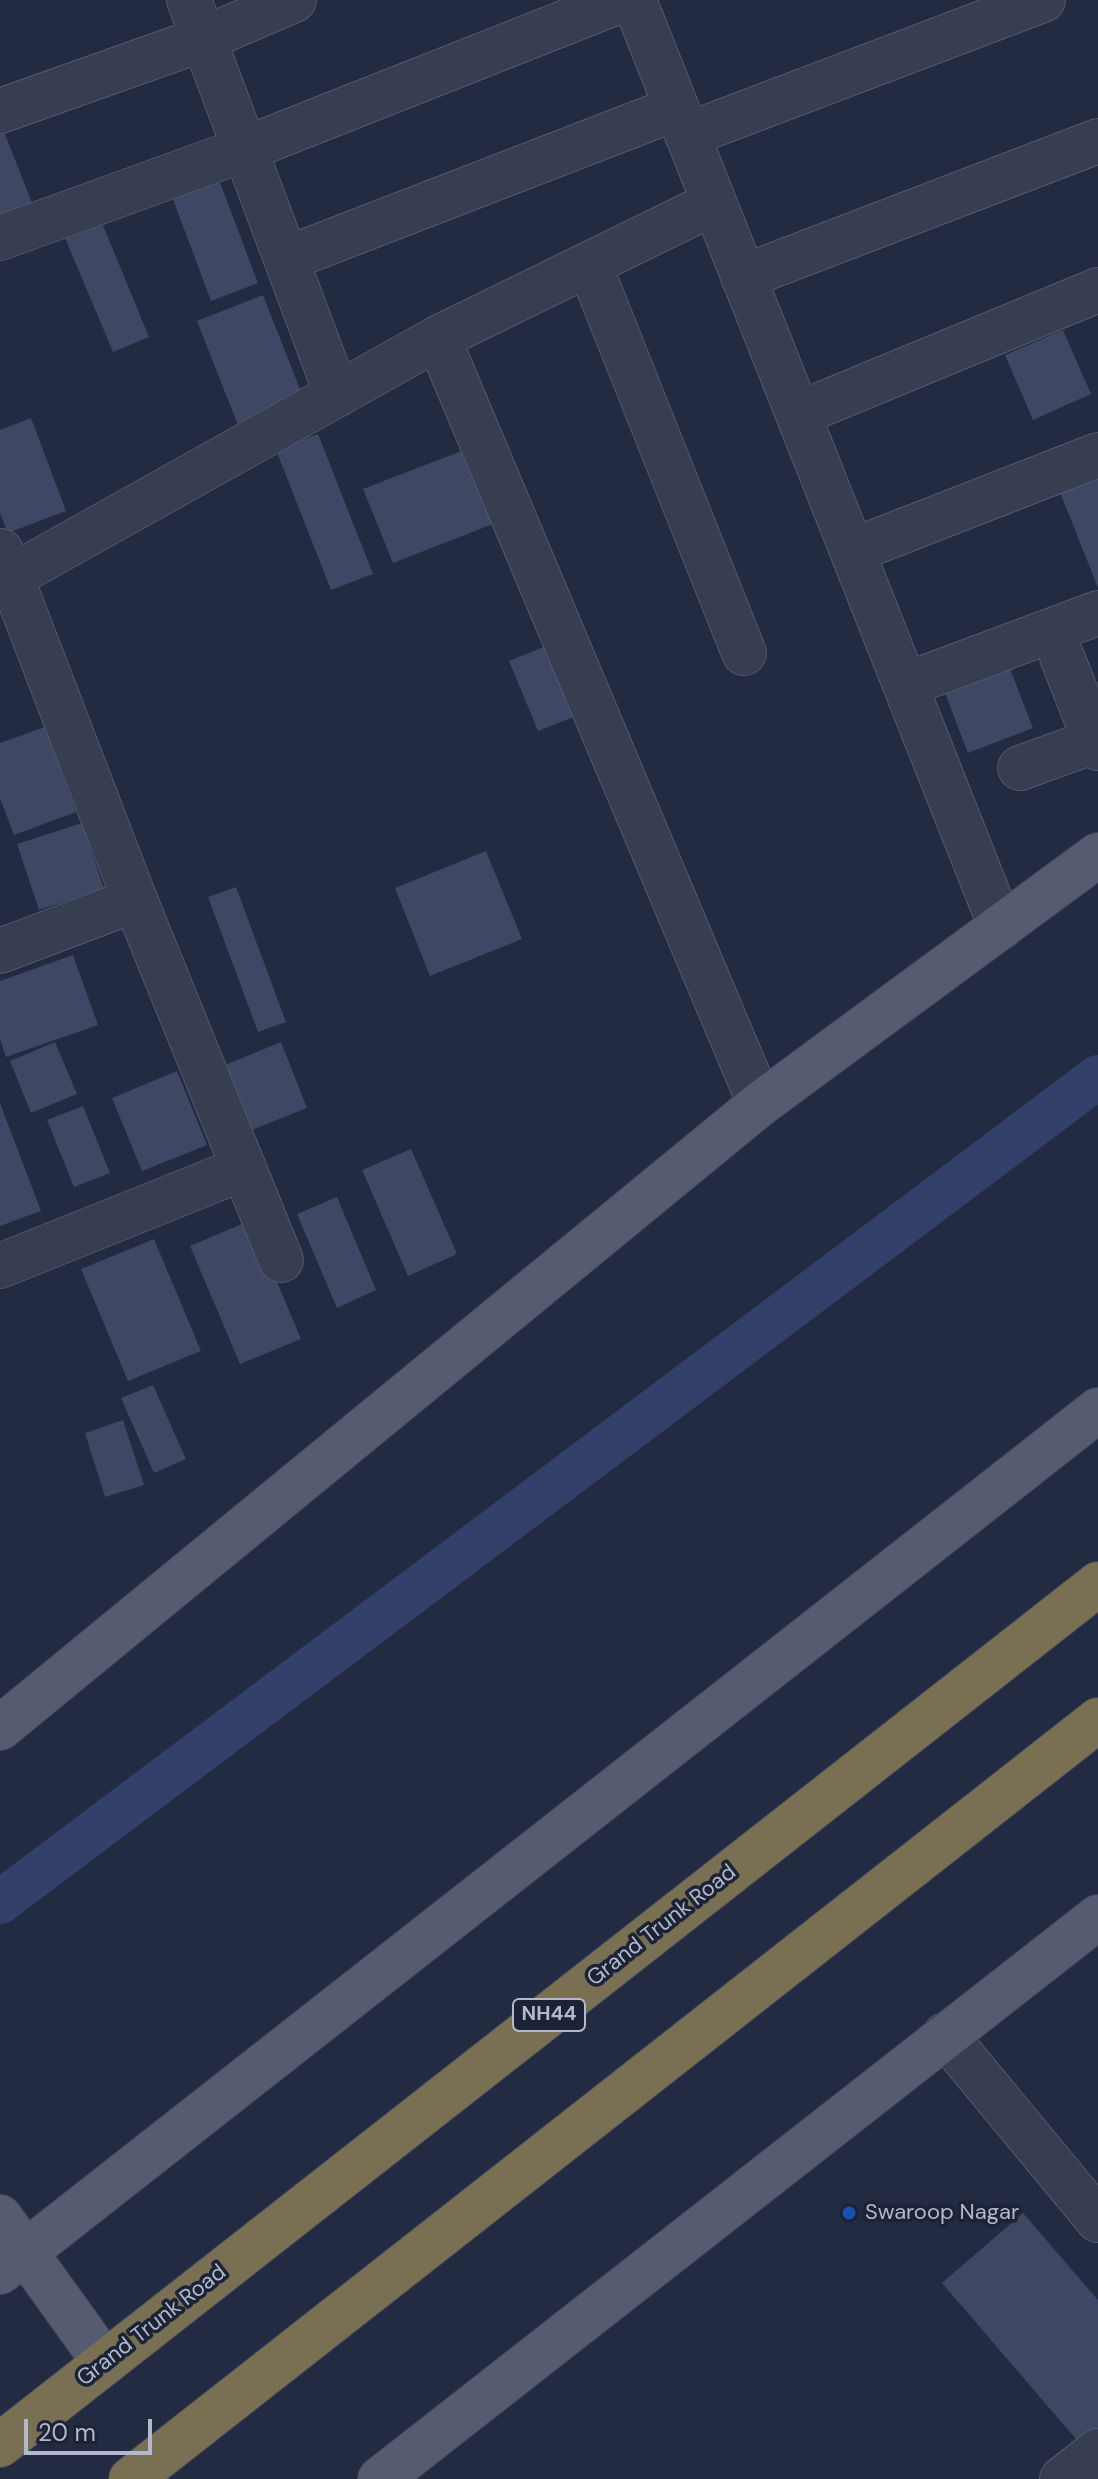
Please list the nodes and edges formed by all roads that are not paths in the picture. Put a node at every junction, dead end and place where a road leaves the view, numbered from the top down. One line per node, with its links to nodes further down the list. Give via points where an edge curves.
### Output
1 (294, 0): 5 (street)
2 (622, 0): 9 (street)
3 (634, 0): 7 (street)
4 (1043, 0): 7 (street)
5 (196, 20): 6 (street); 9 (street)
6 (0, 111)
7 (682, 121): 10 (street); 12 (street)
8 (1098, 141): 14 (street)
9 (245, 149): 11 (street); 12 (street)
10 (714, 203): 13 (street); 14 (street)
11 (0, 238)
12 (286, 259): 17 (street)
13 (589, 264): 16 (street); 23 (street)
14 (743, 277): 18 (street)
15 (1095, 300): 18 (street)
16 (438, 338): 17 (street); 32 (street)
17 (337, 395): 21 (street)
18 (798, 414): 20 (street)
19 (1098, 455): 20 (street)
20 (852, 551): 25 (street)
21 (4, 569): 29 (street)
22 (1098, 613): 25 (street)
23 (744, 653)
24 (1062, 657): 26 (street)
25 (905, 685): 30 (street)
26 (1096, 744): 27 (street)
27 (1020, 768)
28 (1098, 855): 30 (main road)
29 (135, 900): 31 (street); 33 (street)
30 (1001, 927): 32 (main road)
31 (0, 951)
32 (760, 1104): 39 (main road)
33 (244, 1168): 34 (street); 35 (street)
34 (281, 1260)
35 (0, 1266)
36 (1098, 1410): 44 (main road)
37 (1098, 1584): 45 (highway, Grand Trunk Road / NH44)
38 (1098, 1720): 48 (highway)
39 (0, 1728)
40 (1098, 1917): 41 (main road)
41 (945, 2035): 43 (street); 49 (main road)
42 (0, 2217): 44 (main road)
43 (1098, 2220)
44 (13, 2262): 45 (main road)
45 (105, 2363): 46 (highway, Grand Trunk Road / NH44)
46 (0, 2445)
47 (1098, 2451): 50 (street)
48 (131, 2479)
49 (380, 2479)
50 (1062, 2479)

